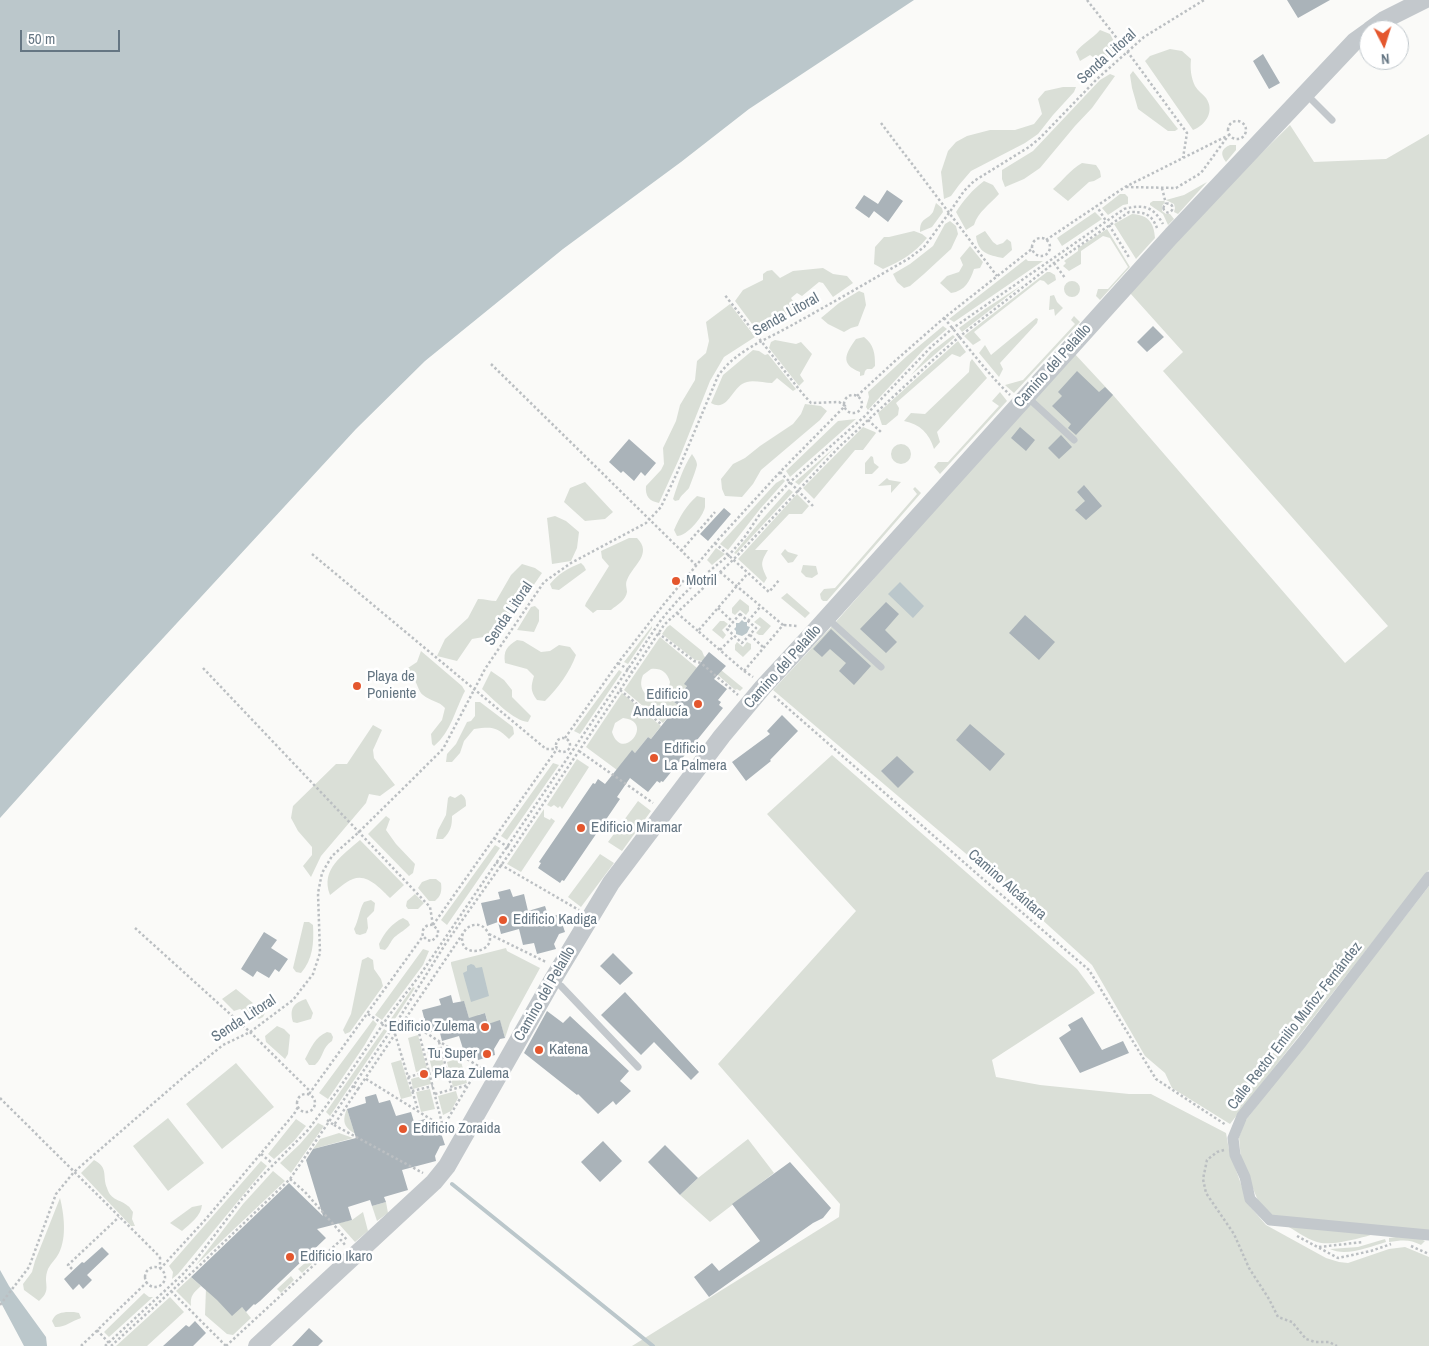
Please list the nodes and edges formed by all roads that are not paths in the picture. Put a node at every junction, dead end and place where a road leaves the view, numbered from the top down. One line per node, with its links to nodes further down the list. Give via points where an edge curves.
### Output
1 (1424, 0): 2 (street, Camino del Pelaíllo)
2 (1384, 20)
3 (1359, 38): 4 (street, Camino del Pelaíllo)
4 (1306, 94): 5 (lane); 6 (street, Camino del Pelaíllo, via 1165,235 1139,272)
5 (1332, 120)
6 (1019, 397): 7 (lane); 8 (street, Camino del Pelaíllo)
7 (1074, 440)
8 (827, 618): 9 (lane); 11 (street, Camino del Pelaíllo, via 760,683 611,883)
9 (881, 668)
10 (1429, 877): 13 (street, Calle Rector Emilio Muñoz Fernández, via 1242,1116 1233,1138 1235,1155 1250,1199 1270,1220)
11 (552, 981): 12 (lane, via 561,986); 14 (street, Camino del Pelaíllo, via 447,1166 434,1182)
12 (638, 1067)
13 (1429, 1235)
14 (257, 1346)

